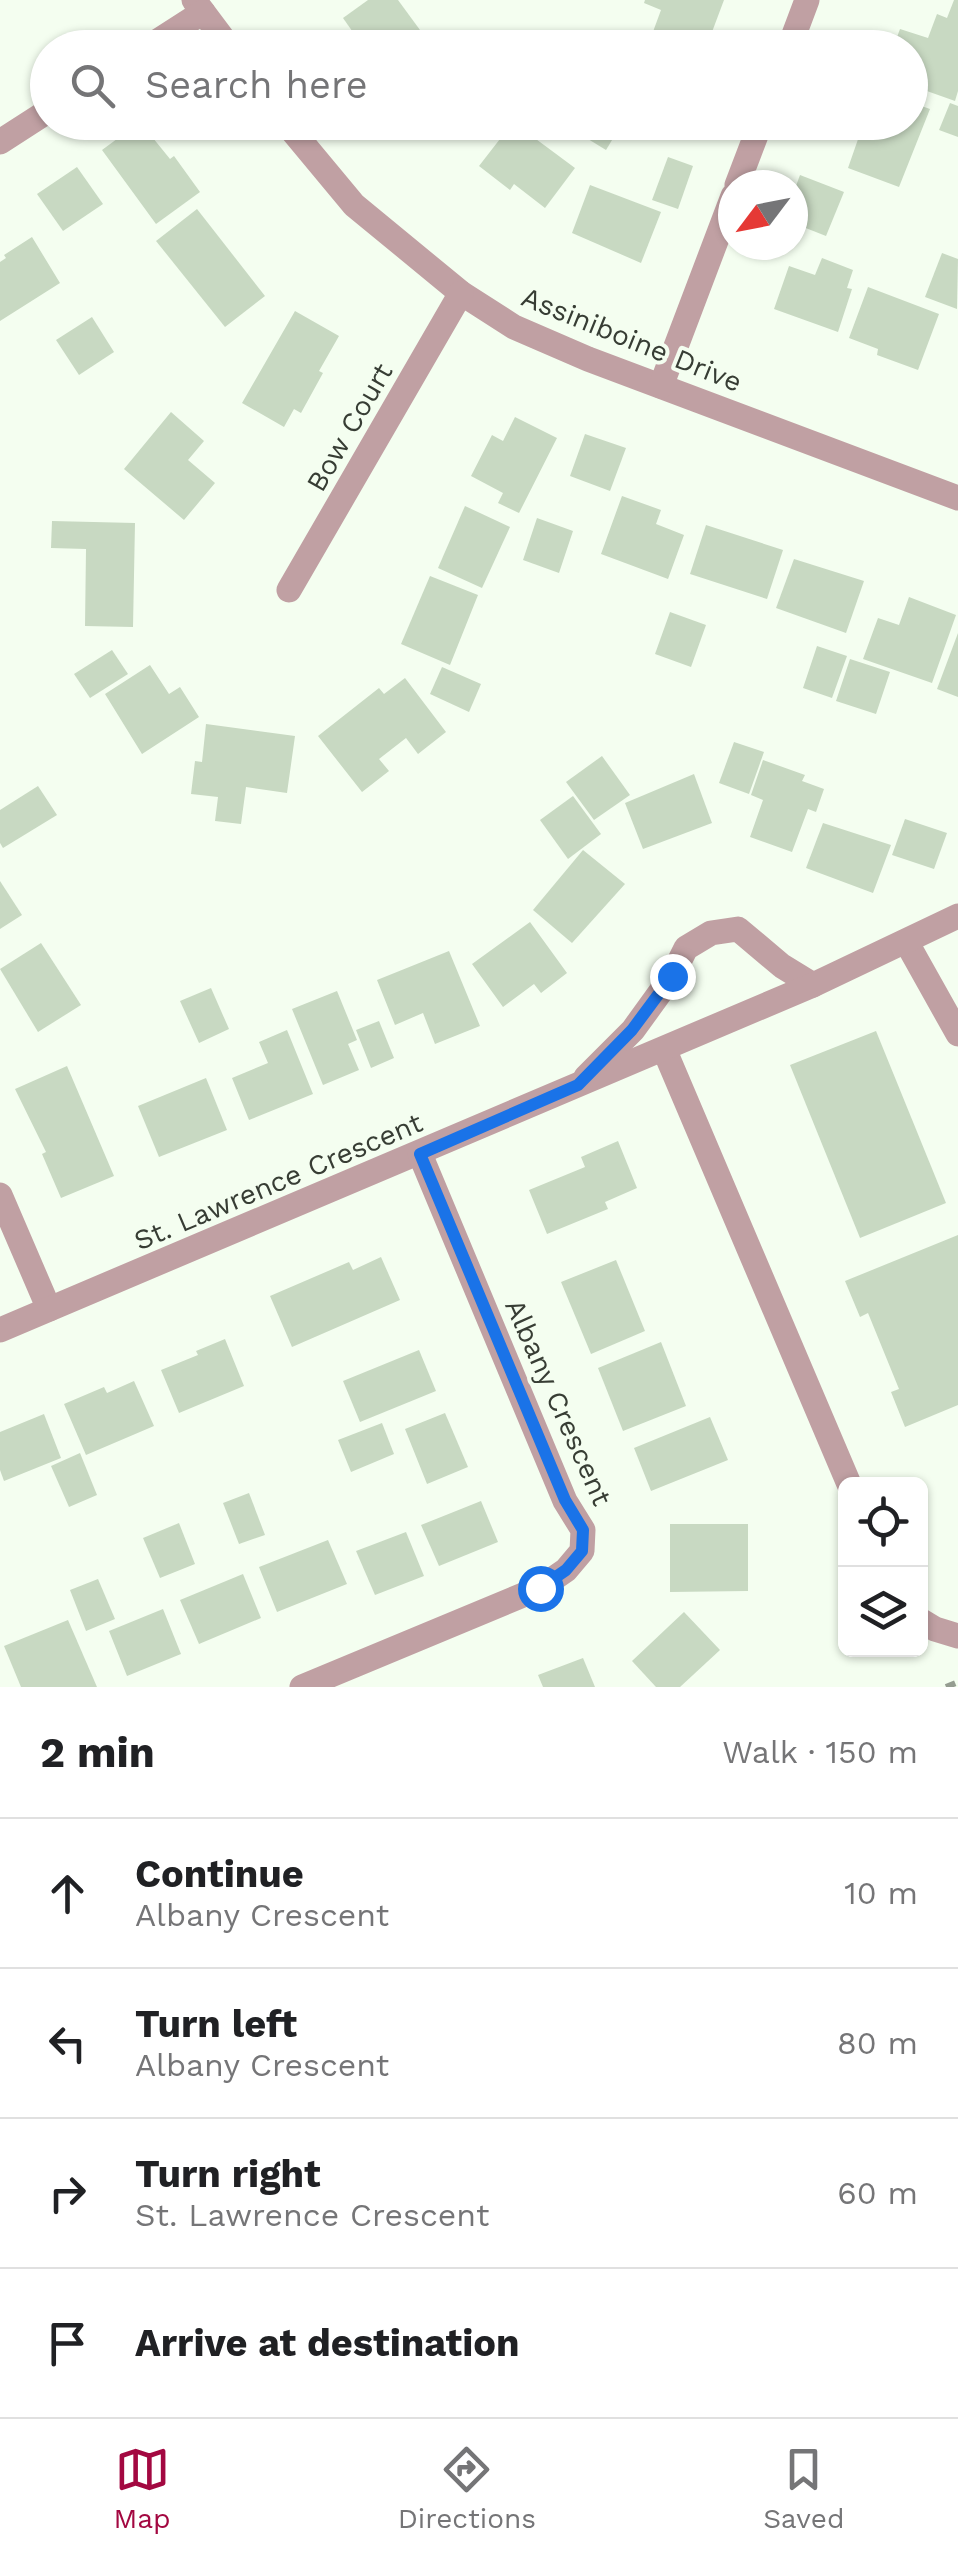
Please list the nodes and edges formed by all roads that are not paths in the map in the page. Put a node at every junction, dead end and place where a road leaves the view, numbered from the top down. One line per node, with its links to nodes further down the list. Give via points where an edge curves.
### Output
1 (807, 0): 5 (street)
2 (198, 6): 3 (street); 4 (street)
3 (169, 30)
4 (216, 30)
5 (796, 30)
6 (30, 123): 9 (street)
7 (300, 140): 12 (street, Assiniboine Drive, via 354,205)
8 (754, 140): 10 (street)
9 (0, 142)
10 (743, 170)
11 (718, 236): 13 (street)
12 (461, 293): 13 (street, Assiniboine Drive, via 514,327); 15 (street, Bow Court)
13 (661, 386): 14 (street, Assiniboine Drive)
14 (958, 498)
15 (289, 590)
16 (958, 916): 17 (street, St. Lawrence Crescent)
17 (907, 943): 18 (street, St. Lawrence Crescent); 19 (street)
18 (813, 986): 20 (street, St. Lawrence Crescent); 21 (street, St. Lawrence Crescent, via 738,929 711,933 686,948 632,1030)
19 (958, 1034)
20 (664, 1049): 21 (street, St. Lawrence Crescent); 26 (street)
21 (578, 1085): 22 (street, St. Lawrence Crescent)
22 (420, 1154): 24 (street, St. Lawrence Crescent); 29 (street, Albany Crescent, via 583,1530 582,1551 540,1588)
23 (0, 1195): 24 (street)
24 (48, 1310): 25 (street, St. Lawrence Crescent)
25 (0, 1330)
26 (846, 1477)
27 (928, 1625): 28 (street)
28 (958, 1636)
29 (302, 1687)

